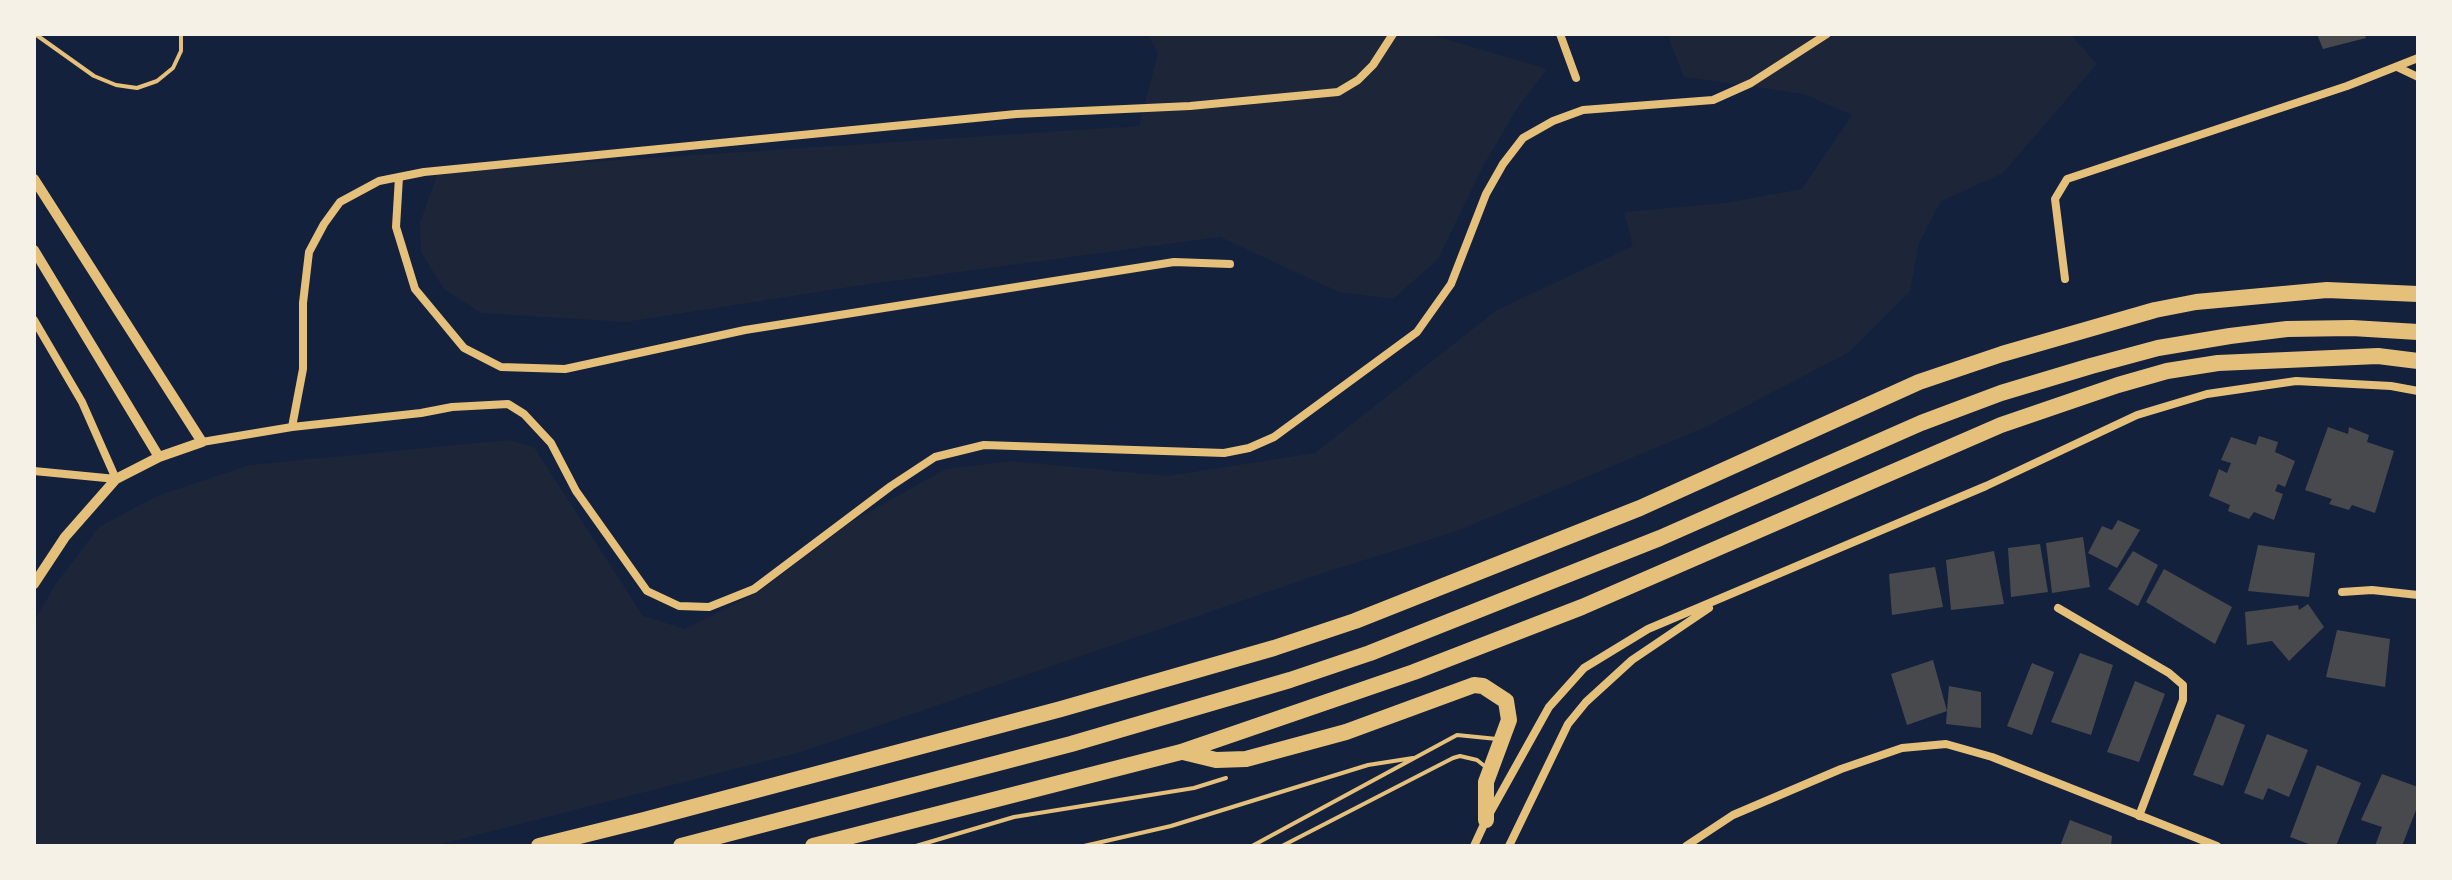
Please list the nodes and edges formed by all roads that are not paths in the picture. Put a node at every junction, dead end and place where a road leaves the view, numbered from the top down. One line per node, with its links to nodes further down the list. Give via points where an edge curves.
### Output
1 (35, 34): 2 (lane, via 94,76 137,88 173,68)
2 (181, 34)
3 (1393, 34): 10 (street, via 1373,65 1338,92 1016,114)
4 (1560, 34): 9 (street)
5 (1827, 34): 20 (street, via 1751,83 1713,100 1583,110 1523,138 1486,194 1451,284 1424,324 1274,437 1224,453 984,445 935,457 754,589 709,607 679,606 647,591 576,491 551,443 508,404)
6 (2418, 58): 7 (street)
7 (2397, 67): 8 (street); 14 (street, via 2067,179 2055,199)
8 (2418, 77)
9 (1576, 78)
10 (399, 177): 13 (street, via 396,227 415,289 464,348 501,367 565,369 745,330 1174,262); 20 (street, via 379,181 340,202 309,252 303,369)
11 (34, 179): 21 (street)
12 (34, 250): 22 (street)
13 (1230, 264)
14 (2065, 279)
15 (2414, 291): 37 (highway, via 2327,290 2196,302 2002,354 1919,382 1640,508 1355,621 1061,709)
16 (34, 320): 24 (street, via 87,413)
17 (2418, 332): 38 (highway, via 2313,329 2230,336 2076,370 1921,423 1660,538 1370,653 1071,744)
18 (2418, 361): 31 (highway, via 2316,356 2218,363 2118,385 2001,425 1582,607)
19 (2418, 391): 28 (street, via 2296,381 2179,402 2137,415)
20 (292, 427): 21 (street)
21 (202, 442): 22 (street)
22 (159, 457): 24 (street)
23 (34, 471): 24 (street)
24 (116, 479): 25 (street, via 65,537)
25 (34, 584)
26 (2342, 592): 27 (street)
27 (2418, 595)
28 (1723, 598): 35 (street, via 1648,629 1584,668 1549,707); 44 (street, via 1632,660 1586,702 1568,724)
29 (2058, 608): 34 (street, via 2183,685 2183,700)
30 (1504, 738): 31 (highway, via 1509,720 1506,701 1491,689 1474,685 1346,732 1246,759 1216,760); 32 (lane, via 1457,735); 33 (highway)
31 (1181, 752): 39 (highway)
32 (1413, 758): 36 (lane, via 1368,765); 41 (lane)
33 (1490, 772): 35 (highway); 42 (lane, via 1477,760 1460,756)
34 (2139, 816): 45 (street, via 1946,744 1902,748 1841,769 1733,815); 46 (street)
35 (1486, 820): 43 (street)
36 (1098, 843): 40 (lane)
37 (539, 846)
38 (681, 846)
39 (813, 846)
40 (1084, 846)
41 (1252, 846)
42 (1282, 846)
43 (1474, 846)
44 (1509, 846)
45 (1686, 846)
46 (2217, 846)

